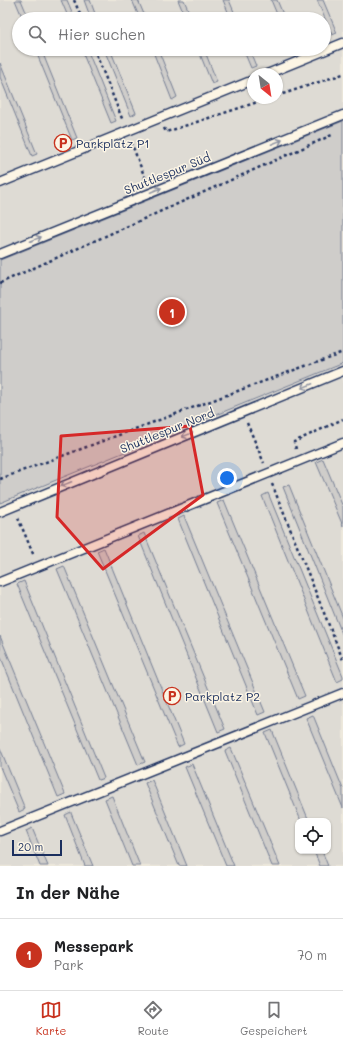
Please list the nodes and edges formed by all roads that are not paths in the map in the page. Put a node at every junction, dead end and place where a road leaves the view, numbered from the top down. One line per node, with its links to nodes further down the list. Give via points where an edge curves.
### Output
1 (343, 43): 2 (lane)
2 (331, 48)
3 (311, 56): 4 (lane)
4 (282, 68)
5 (247, 82): 7 (lane)
6 (343, 115): 8 (lane, Shuttlespur Süd, one-way to 6)
7 (0, 183)
8 (0, 254)
9 (343, 371): 11 (lane, Shuttlespur Nord, one-way to 11)
10 (343, 443): 12 (lane)
11 (0, 512)
12 (0, 582)
13 (343, 693): 14 (lane)
14 (0, 831)

